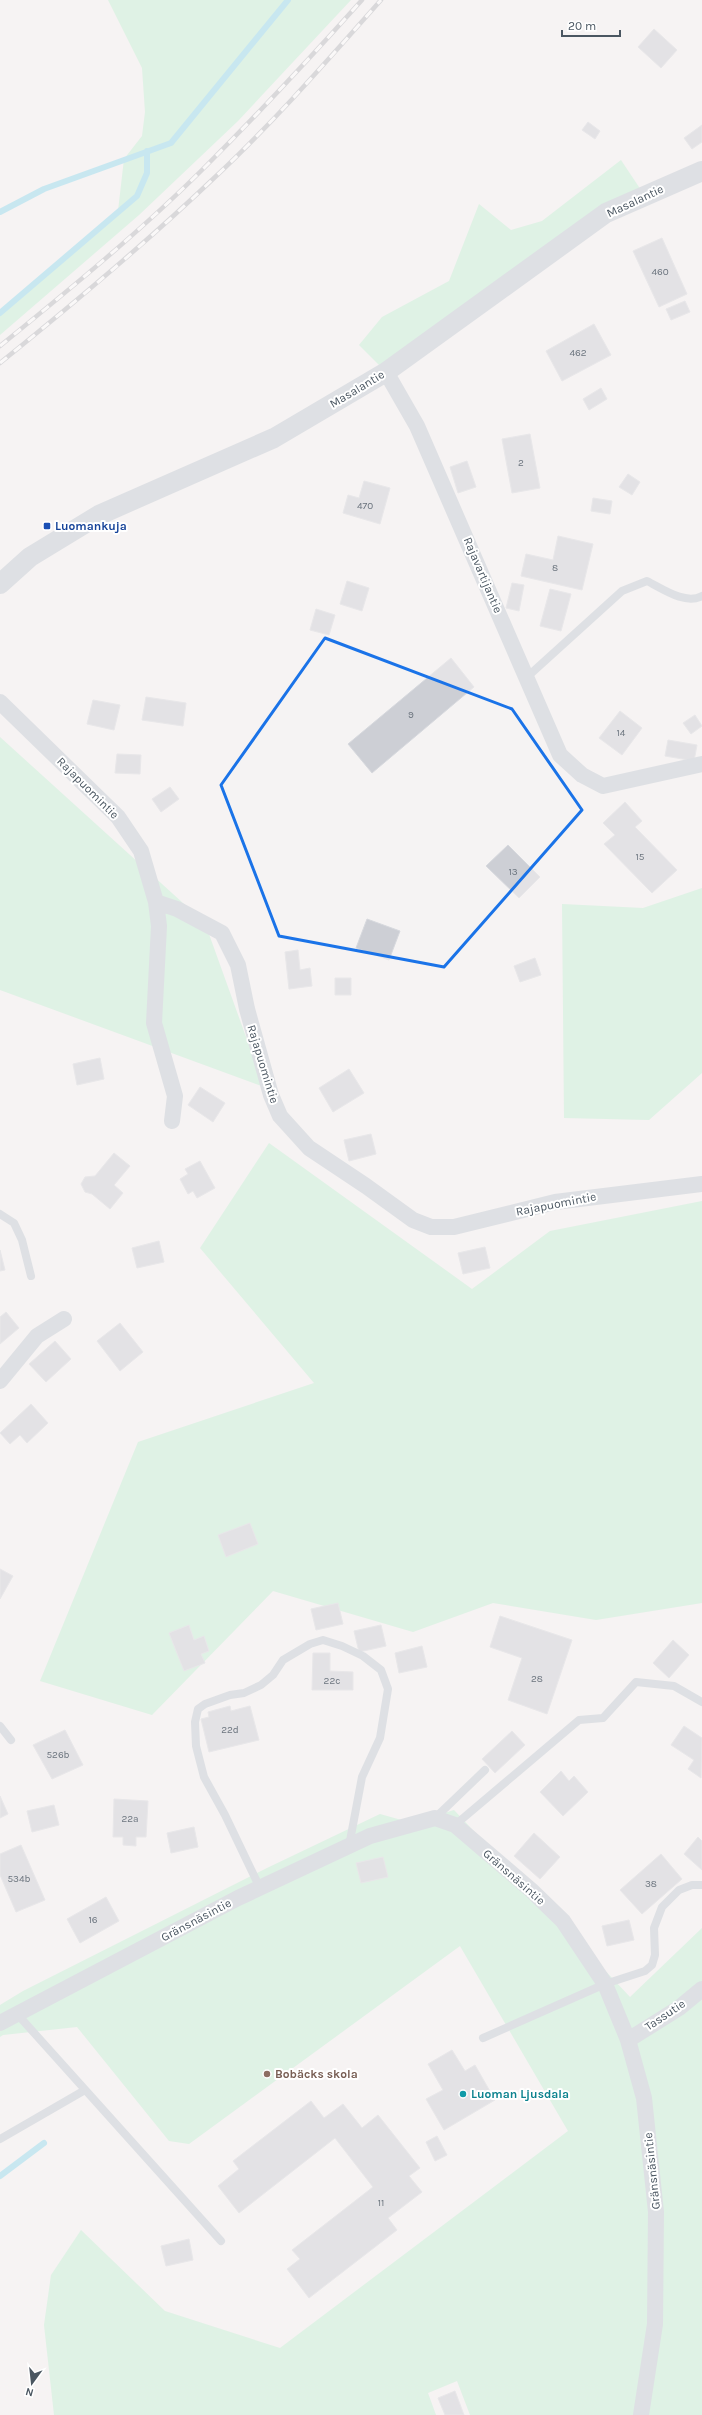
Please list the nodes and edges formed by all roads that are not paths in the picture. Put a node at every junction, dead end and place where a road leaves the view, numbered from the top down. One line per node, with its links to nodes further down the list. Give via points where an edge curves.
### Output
1 (702, 170): 2 (street, Masalantie, via 606,213)
2 (386, 372): 3 (street, Masalantie, via 274,438 86,522 30,557); 5 (street, Rajavartijantie, via 417,426)
3 (0, 584)
4 (702, 596): 5 (lane, via 695,600 675,595 647,581 622,591)
5 (526, 678): 7 (street, Rajavartijantie, via 560,755 582,776 603,786)
6 (0, 702): 8 (street, Rajapuomintie, via 118,817 142,851)
7 (702, 764)
8 (156, 902): 9 (street, via 159,926 154,1024 175,1096); 10 (street, Rajapuomintie, via 177,909 222,932 238,965 247,1009 271,1095 280,1116 309,1148 413,1220 431,1227 454,1227 555,1202)
9 (172, 1121)
10 (702, 1184)
11 (0, 1214): 12 (lane, via 14,1223 22,1240)
12 (31, 1276)
13 (64, 1319): 14 (street, via 37,1336)
14 (0, 1381)
15 (702, 1702): 20 (lane, via 674,1686 636,1682 603,1718 579,1720)
16 (0, 1726): 17 (lane)
17 (10, 1740)
18 (485, 1770): 19 (lane)
19 (435, 1818): 20 (street, Gränsnäsintie); 21 (street, Gränsnäsintie, via 370,1836)
20 (455, 1825): 24 (street, Gränsnäsintie, via 563,1921)
21 (349, 1846): 23 (street, Gränsnäsintie); 23 (lane, via 362,1777 380,1738 388,1690 381,1670 363,1656 323,1640 310,1644 283,1660 273,1676 261,1685 244,1693 205,1704 198,1709 195,1722 196,1746 204,1778)
22 (702, 1885): 24 (lane, via 692,1885 679,1890 662,1907 654,1928 655,1955 652,1965 645,1971)
23 (260, 1888): 26 (street, Gränsnäsintie)
24 (605, 1984): 28 (lane); 29 (street, Gränsnäsintie)
25 (702, 1989): 29 (street, Tassutie, via 679,2008)
26 (18, 2015): 27 (street, Gränsnäsintie); 30 (lane)
27 (0, 2023)
28 (483, 2038)
29 (628, 2040): 33 (street, Gränsnäsintie, via 644,2098 656,2212 655,2324)
30 (85, 2090): 31 (lane); 32 (lane)
31 (0, 2139)
32 (221, 2241)
33 (641, 2415)

